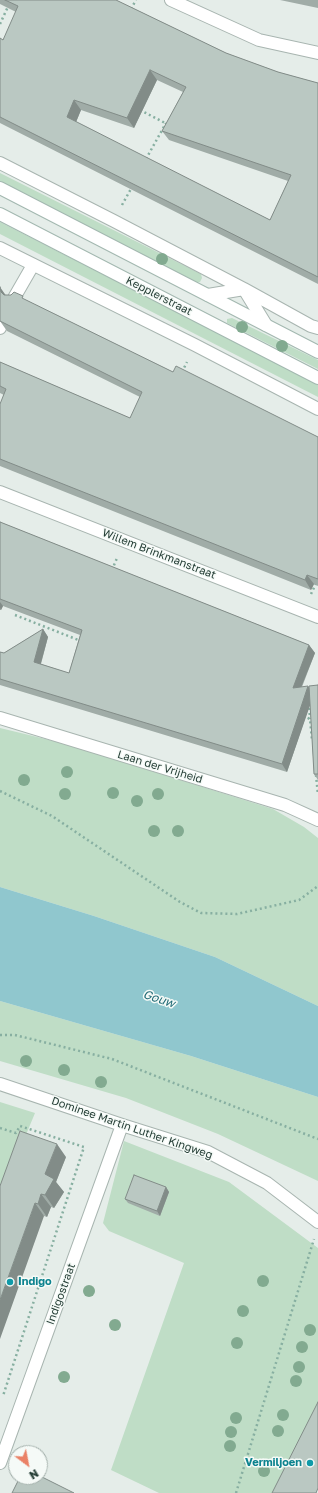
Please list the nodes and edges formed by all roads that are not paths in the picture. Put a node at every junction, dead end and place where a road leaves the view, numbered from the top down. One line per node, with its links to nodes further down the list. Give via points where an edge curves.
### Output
1 (171, 0): 2 (street, via 259,40)
2 (318, 53)
3 (0, 163): 8 (street)
4 (0, 188): 9 (street)
5 (0, 214): 14 (street, Kepplerstraat)
6 (0, 248): 7 (street)
7 (33, 265): 10 (street); 15 (street)
8 (244, 289): 9 (street); 11 (street); 12 (street)
9 (208, 295): 11 (street)
10 (14, 298)
11 (266, 325): 13 (street)
12 (318, 328)
13 (318, 352)
14 (318, 378)
15 (318, 409)
16 (0, 492): 17 (street, Willem Brinkmanstraat)
17 (318, 617)
18 (0, 718): 19 (street, Laan der Vrijheid, via 285,805)
19 (318, 820)
20 (0, 1084): 21 (street, Dominee Martin Luther Kingweg)
21 (122, 1125): 22 (street, Dominee Martin Luther Kingweg, via 208,1152 267,1183); 23 (street, Indigostraat)
22 (317, 1227)
23 (0, 1463)

